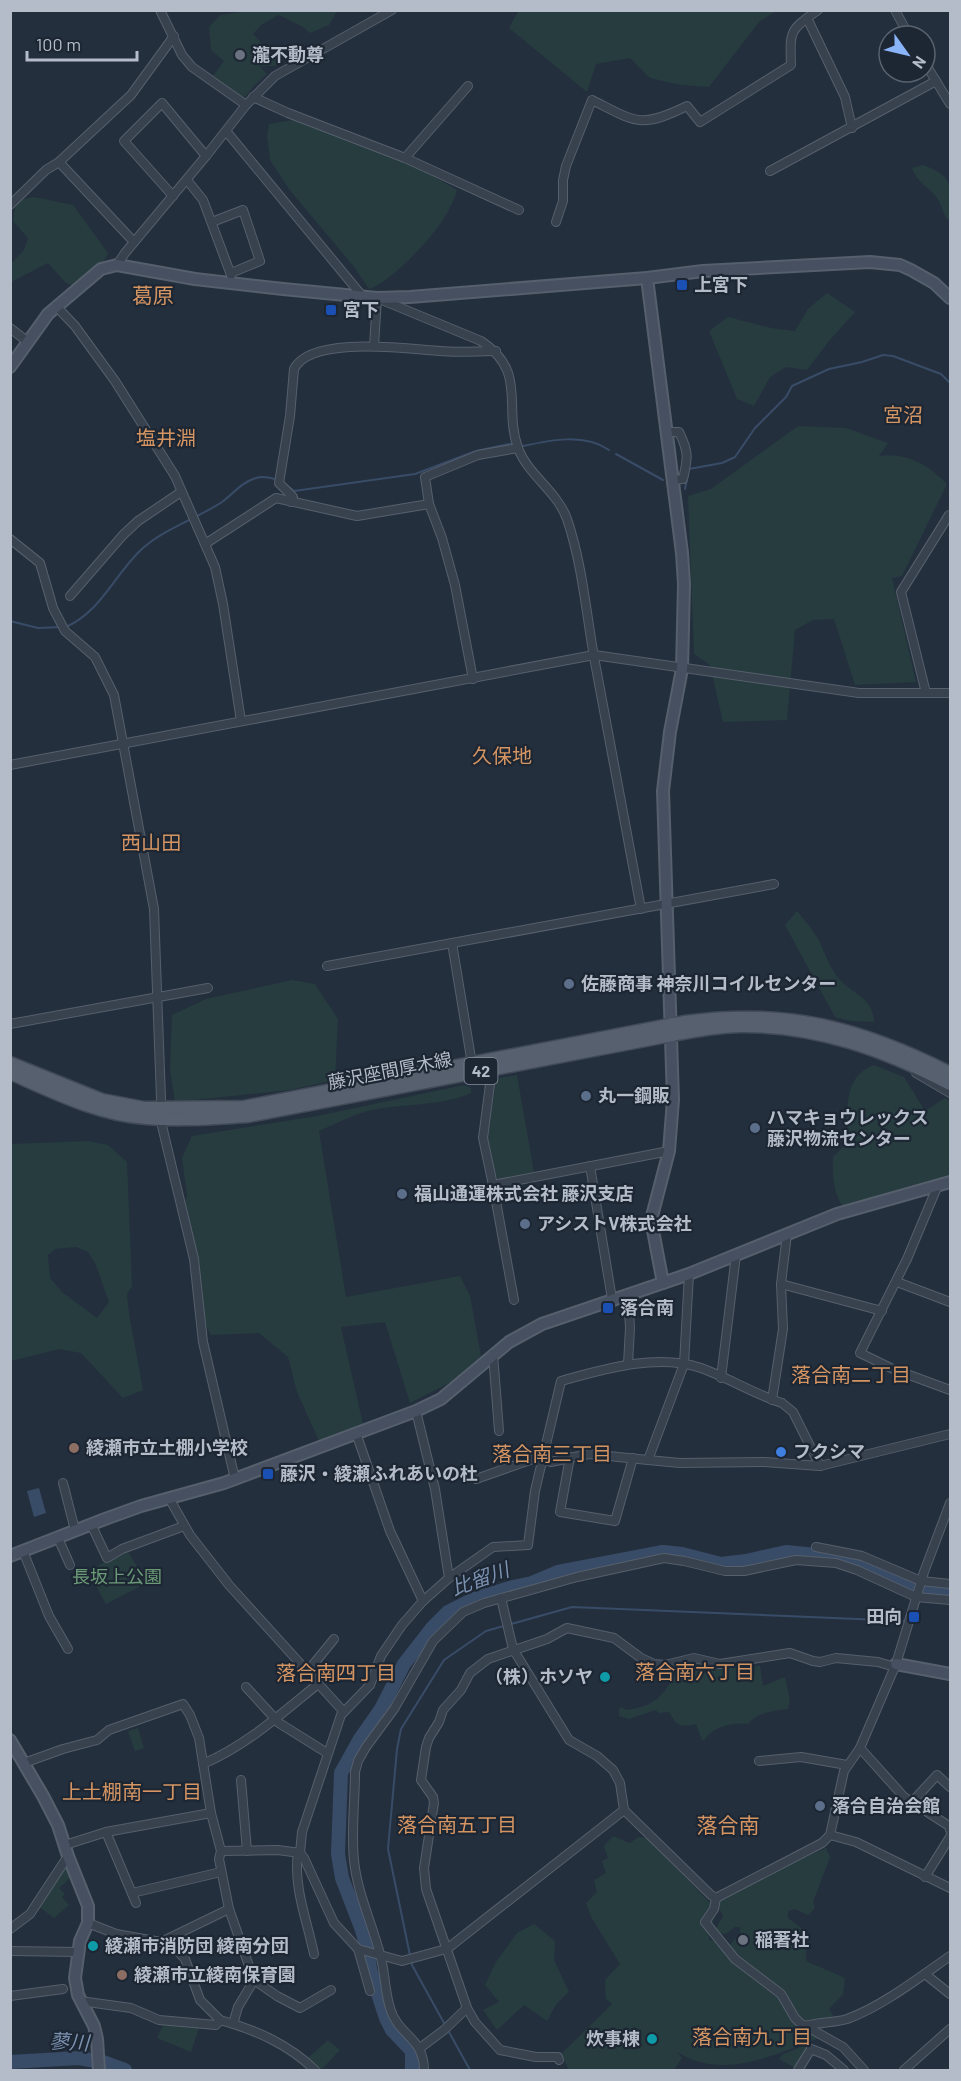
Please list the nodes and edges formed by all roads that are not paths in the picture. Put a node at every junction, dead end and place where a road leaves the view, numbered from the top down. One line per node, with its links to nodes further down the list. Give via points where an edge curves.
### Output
1 (160, 10): 7 (street)
2 (392, 10): 11 (street, via 275,76)
3 (818, 10): 5 (street)
4 (895, 10): 6 (street)
5 (807, 18): 14 (street, via 845,97); 25 (street, via 795,27 790,42 791,65 700,122 687,106 639,122 592,100 566,166 563,201)
6 (903, 24)
7 (174, 36): 13 (street, via 192,67); 18 (street, via 131,95)
8 (937, 83): 12 (street)
9 (931, 84): 14 (street)
10 (468, 86): 17 (street)
11 (253, 97): 13 (street); 17 (street)
12 (951, 104)
13 (246, 105): 15 (street)
14 (852, 128): 19 (street)
15 (226, 131): 16 (street); 30 (street)
16 (206, 156): 20 (street); 21 (street, via 162,103 124,141)
17 (405, 158): 23 (street)
18 (59, 162): 22 (street); 26 (street)
19 (770, 171)
20 (187, 180): 21 (street); 24 (street, via 203,200)
21 (173, 196): 26 (street)
22 (10, 205)
23 (519, 210)
24 (213, 222): 28 (street); 28 (street, via 243,210 260,261)
25 (556, 222)
26 (134, 242): 27 (street)
27 (117, 265): 28 (street, via 195,279); 33 (street, via 101,269)
28 (232, 278): 30 (street)
29 (647, 279): 31 (street); 32 (street, via 703,271 870,262 900,265); 39 (street)
30 (363, 297): 31 (street)
31 (377, 298): 36 (street); 37 (street, via 482,341)
32 (951, 298)
33 (56, 306): 35 (street); 42 (street, via 75,326 136,412)
34 (10, 328): 35 (street)
35 (28, 342): 38 (street)
36 (374, 346): 37 (street, via 443,352); 43 (street, via 332,349 297,362 279,483 293,497)
37 (496, 351): 40 (street, via 509,373 513,390)
38 (10, 367)
39 (667, 432): 41 (street); 41 (street, via 679,432 688,458 683,479)
40 (518, 448): 44 (street, via 478,455 425,477); 49 (street, via 528,467 561,505 567,519)
41 (672, 480): 50 (street, via 684,584)
42 (181, 492): 47 (street); 48 (street, via 123,535)
43 (291, 502): 44 (street, via 357,516); 47 (street, via 270,500)
44 (429, 504): 51 (street, via 455,585)
45 (949, 515): 52 (street, via 901,592)
46 (10, 539): 55 (street, via 40,563 52,608 66,631 95,657 114,695)
47 (204, 544): 54 (street, via 215,567 223,604)
48 (70, 596)
49 (594, 656): 50 (street); 51 (street); 59 (street)
50 (682, 669): 52 (street, via 855,693); 58 (street, via 663,791)
51 (473, 679): 54 (street)
52 (926, 693): 53 (street)
53 (951, 693)
54 (242, 721): 55 (street)
55 (123, 743): 56 (street); 63 (street, via 154,909)
56 (10, 765)
57 (774, 884): 58 (street)
58 (666, 904): 59 (street); 65 (street)
59 (641, 909): 60 (street)
60 (452, 943): 61 (street); 71 (street)
61 (327, 966)
62 (208, 988): 63 (street)
63 (158, 997): 64 (street); 78 (street)
64 (10, 1024)
65 (671, 1030): 67 (main road, 藤沢座間厚木線 / 42, via 766,1027 837,1037); 68 (main road, 藤沢座間厚木線 / 42, via 714,1018 790,1019 857,1034); 71 (main road, 藤沢座間厚木線 / 42); 73 (main road, 藤沢座間厚木線 / 42); 79 (street, via 673,1100)
66 (10, 1052): 69 (street)
67 (890, 1056): 76 (main road, 藤沢座間厚木線 / 42); 77 (street)
68 (918, 1057): 72 (street); 75 (main road, 藤沢座間厚木線 / 42)
69 (10, 1058)
70 (10, 1063): 78 (main road, 藤沢座間厚木線 / 42, via 102,1100)
71 (472, 1064): 78 (main road, 藤沢座間厚木線 / 42, via 244,1107)
72 (951, 1068)
73 (492, 1069): 78 (main road, 藤沢座間厚木線 / 42, via 248,1116); 82 (street, via 483,1138)
74 (10, 1073): 78 (main road, 藤沢座間厚木線 / 42, via 82,1103 144,1118)
75 (951, 1073)
76 (951, 1084)
77 (951, 1094)
78 (162, 1114): 110 (street, via 194,1259 203,1342)
79 (669, 1151): 80 (street); 87 (street, via 651,1220)
80 (590, 1166): 82 (street); 91 (street)
81 (951, 1182): 83 (street)
82 (493, 1185): 92 (street)
83 (938, 1185): 84 (street, via 837,1214); 88 (street)
84 (787, 1234): 85 (street); 89 (street)
85 (736, 1255): 86 (street); 98 (street)
86 (689, 1274): 87 (street); 97 (street)
87 (663, 1282): 90 (street)
88 (897, 1282): 93 (street); 94 (street)
89 (781, 1284): 94 (street); 100 (street, via 783,1329)
90 (628, 1294): 91 (street); 96 (street)
91 (612, 1299): 95 (street, via 542,1324)
92 (514, 1300)
93 (951, 1302)
94 (882, 1311): 99 (street, via 860,1353)
95 (493, 1354): 101 (street, via 454,1390); 102 (street)
96 (628, 1364): 97 (street); 108 (street, via 561,1381)
97 (684, 1364): 98 (street); 107 (street)
98 (721, 1378): 100 (street)
99 (951, 1390)
100 (772, 1400): 109 (street, via 793,1412)
101 (416, 1412): 103 (street); 127 (street, via 435,1489)
102 (499, 1431)
103 (356, 1434): 110 (street); 133 (street, via 390,1531)
104 (951, 1434): 109 (street)
105 (570, 1457): 106 (street, via 589,1454); 106 (street, via 560,1512 615,1521); 108 (street)
106 (633, 1458): 107 (street)
107 (648, 1460): 109 (street)
108 (542, 1461): 111 (street, via 536,1458); 127 (street, via 528,1545 493,1546)
109 (820, 1466)
110 (235, 1479): 113 (street)
111 (476, 1479)
112 (63, 1483): 119 (street)
113 (169, 1498): 115 (street); 116 (street)
114 (951, 1503): 117 (street)
115 (91, 1524): 116 (street, via 107,1558); 119 (street)
116 (184, 1526): 138 (street, via 229,1585)
117 (940, 1529): 118 (street); 128 (street)
118 (951, 1529)
119 (75, 1530): 120 (street)
120 (58, 1538): 122 (street); 125 (street)
121 (816, 1547): 128 (street, via 862,1556)
122 (23, 1551): 123 (street); 135 (street, via 49,1616)
123 (10, 1556)
124 (861, 1558): 126 (street)
125 (70, 1565)
126 (858, 1569): 130 (street); 131 (street, via 796,1560 725,1571 664,1558)
127 (448, 1578): 133 (street)
128 (921, 1582): 129 (street); 130 (street)
129 (951, 1584)
130 (917, 1596): 132 (street); 137 (street)
131 (501, 1598): 136 (street); 179 (street, via 463,1612 433,1641 358,1761 353,1858)
132 (951, 1600)
133 (423, 1601): 142 (street, via 381,1656 370,1685)
134 (334, 1639): 138 (street)
135 (68, 1649)
136 (513, 1649): 137 (street, via 547,1639 567,1628 614,1638 654,1664 694,1658 720,1664 790,1653 820,1662 836,1658); 154 (street, via 569,1740 613,1770 620,1783); 174 (street, via 470,1672 461,1690 443,1710 426,1747 421,1780 434,1797 424,1868 426,1889)
137 (895, 1666): 139 (street); 145 (street)
138 (307, 1672): 140 (street)
139 (951, 1674)
140 (318, 1684): 142 (street); 143 (street)
141 (246, 1687): 143 (street)
142 (343, 1712): 146 (street)
143 (275, 1719): 146 (street); 149 (street, via 241,1745)
144 (10, 1740): 148 (street)
145 (860, 1748): 150 (street); 153 (street)
146 (327, 1753): 163 (street)
147 (759, 1761): 150 (street, via 801,1757)
148 (24, 1763): 149 (street, via 97,1740 109,1730 183,1704 199,1738); 160 (street, via 54,1816)
149 (204, 1764): 155 (street)
150 (847, 1765): 158 (street)
151 (241, 1780): 162 (street)
152 (951, 1787): 153 (street, via 937,1775)
153 (912, 1802): 156 (street)
154 (624, 1810): 168 (street); 174 (street)
155 (211, 1813): 157 (street); 161 (street)
156 (951, 1830)
157 (106, 1832): 160 (street); 167 (street)
158 (830, 1834): 165 (street, via 856,1842); 168 (street, via 822,1843)
159 (951, 1837): 165 (street)
160 (66, 1851): 171 (street, via 88,1906); 172 (street, via 30,1914)
161 (221, 1851): 162 (street); 164 (street)
162 (248, 1851): 163 (street)
163 (299, 1852): 175 (street, via 334,1923); 178 (street, via 296,1869)
164 (221, 1872): 167 (street); 170 (street)
165 (925, 1877): 166 (street)
166 (951, 1888)
167 (132, 1893): 169 (street)
168 (716, 1898): 192 (street, via 705,1922 735,1959 781,1994 795,2018)
169 (136, 1903)
170 (229, 1909): 173 (street); 182 (street)
171 (88, 1923): 173 (street, via 116,1934); 177 (street)
172 (10, 1929)
173 (161, 1942): 190 (street, via 181,1953 200,2000)
174 (446, 1949): 179 (street, via 402,1961); 189 (street)
175 (361, 1950): 179 (street); 185 (street)
176 (10, 1951): 177 (street)
177 (78, 1952): 188 (street, via 75,1978)
178 (314, 1954)
179 (379, 1956): 194 (street, via 390,2009 399,2027)
180 (951, 1956): 181 (street)
181 (925, 1974): 186 (street); 192 (street, via 844,2020)
182 (254, 1980): 184 (street, via 300,2008); 191 (street)
183 (63, 1989): 187 (street)
184 (331, 1990)
185 (370, 1991)
186 (951, 1994)
187 (10, 1996)
188 (80, 2001): 190 (street, via 131,2008 159,2020 216,2025); 196 (street, via 94,2026)
189 (467, 2008): 194 (street); 195 (street, via 500,2050)
190 (220, 2020): 191 (street)
191 (233, 2024): 197 (street, via 289,2048)
192 (805, 2026): 201 (street, via 843,2047)
193 (951, 2029): 202 (street)
194 (420, 2048): 198 (street)
195 (559, 2060)
196 (99, 2070)
197 (315, 2070)
198 (424, 2070)
199 (798, 2070): 200 (street, via 811,2049)
200 (844, 2070)
201 (864, 2070)
202 (904, 2070)

